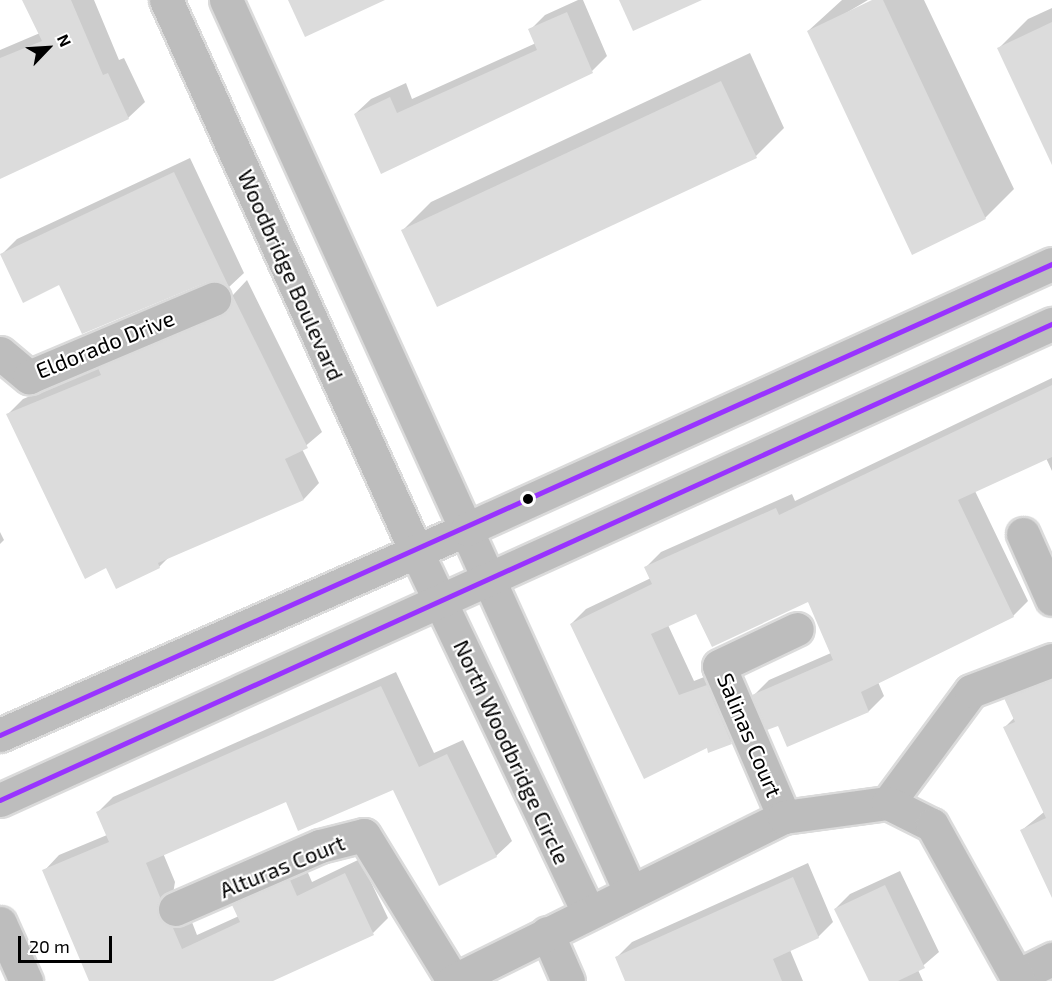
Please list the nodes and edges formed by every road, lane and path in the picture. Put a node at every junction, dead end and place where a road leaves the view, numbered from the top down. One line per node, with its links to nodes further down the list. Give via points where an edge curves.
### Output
1 (166, 0): 9 (street, Woodbridge Boulevard)
2 (226, 0): 7 (street)
3 (1052, 264): 7 (street)
4 (214, 298): 6 (street, Eldorado Drive, via 29,377)
5 (1052, 324): 10 (street)
6 (0, 353)
7 (466, 529): 9 (street); 10 (street)
8 (1023, 534): 11 (street)
9 (416, 551): 12 (street, North Woodbridge Circle); 15 (street)
10 (490, 578): 12 (street); 19 (street)
11 (1052, 599)
12 (440, 601): 16 (street); 21 (street, North Woodbridge Circle)
13 (797, 629): 18 (street, Salinas Court, via 719,666)
14 (1052, 660): 17 (street, via 971,691)
15 (0, 735)
16 (0, 801)
17 (888, 802): 18 (street); 25 (street, via 932,825)
18 (784, 817): 19 (street)
19 (630, 891): 21 (street)
20 (175, 909): 26 (street, Alturas Court, via 320,846 364,835)
21 (584, 914): 23 (street)
22 (0, 923): 27 (street)
23 (547, 933): 26 (street); 28 (street)
24 (1052, 959): 25 (street)
25 (1019, 978)
26 (453, 980)
27 (26, 981)
28 (568, 981)

